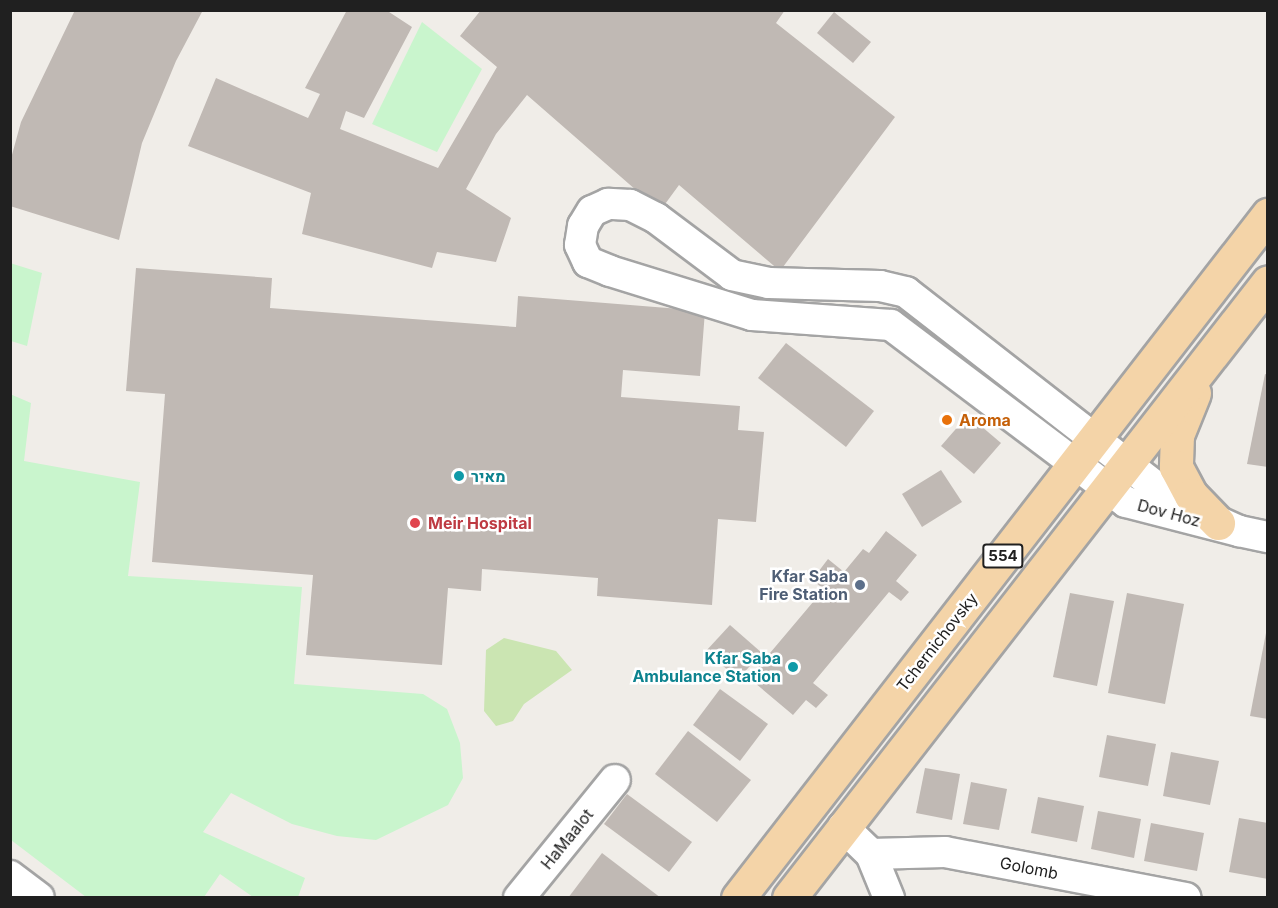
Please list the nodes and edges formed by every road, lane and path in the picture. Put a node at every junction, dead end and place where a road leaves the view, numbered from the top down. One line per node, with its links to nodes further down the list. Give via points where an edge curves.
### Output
1 (1268, 215): 4 (main road, Tchernichovsky / 554)
2 (1268, 282): 3 (main road, 554)
3 (1210, 356): 5 (main road, 554); 8 (main road, via 1178,435 1174,456 1191,495)
4 (1095, 437): 5 (street, Dov Hoz); 6 (main road, Tchernichovsky / 554); 6 (street, Dov Hoz, via 906,292 880,286 769,283 732,274 656,218 630,205 600,207 592,211 583,226 580,245 588,262 610,271 752,315 891,325)
5 (1127, 462): 7 (main road, 554); 8 (street, Dov Hoz, via 1178,503)
6 (1073, 466): 7 (street, Dov Hoz); 16 (main road, Tchernichovsky / 554)
7 (1106, 488): 8 (street, Dov Hoz, via 1126,502); 11 (main road, 554)
8 (1228, 527): 9 (street, Dov Hoz)
9 (1268, 537)
10 (615, 780): 15 (street, HaMaalot)
11 (843, 827): 12 (street); 17 (main road, 554)
12 (872, 854): 18 (street); 19 (street, Golomb, via 945,852)
13 (10, 876): 14 (street)
14 (39, 897)
15 (519, 897)
16 (738, 897)
17 (789, 897)
18 (889, 897)
19 (1186, 897)

